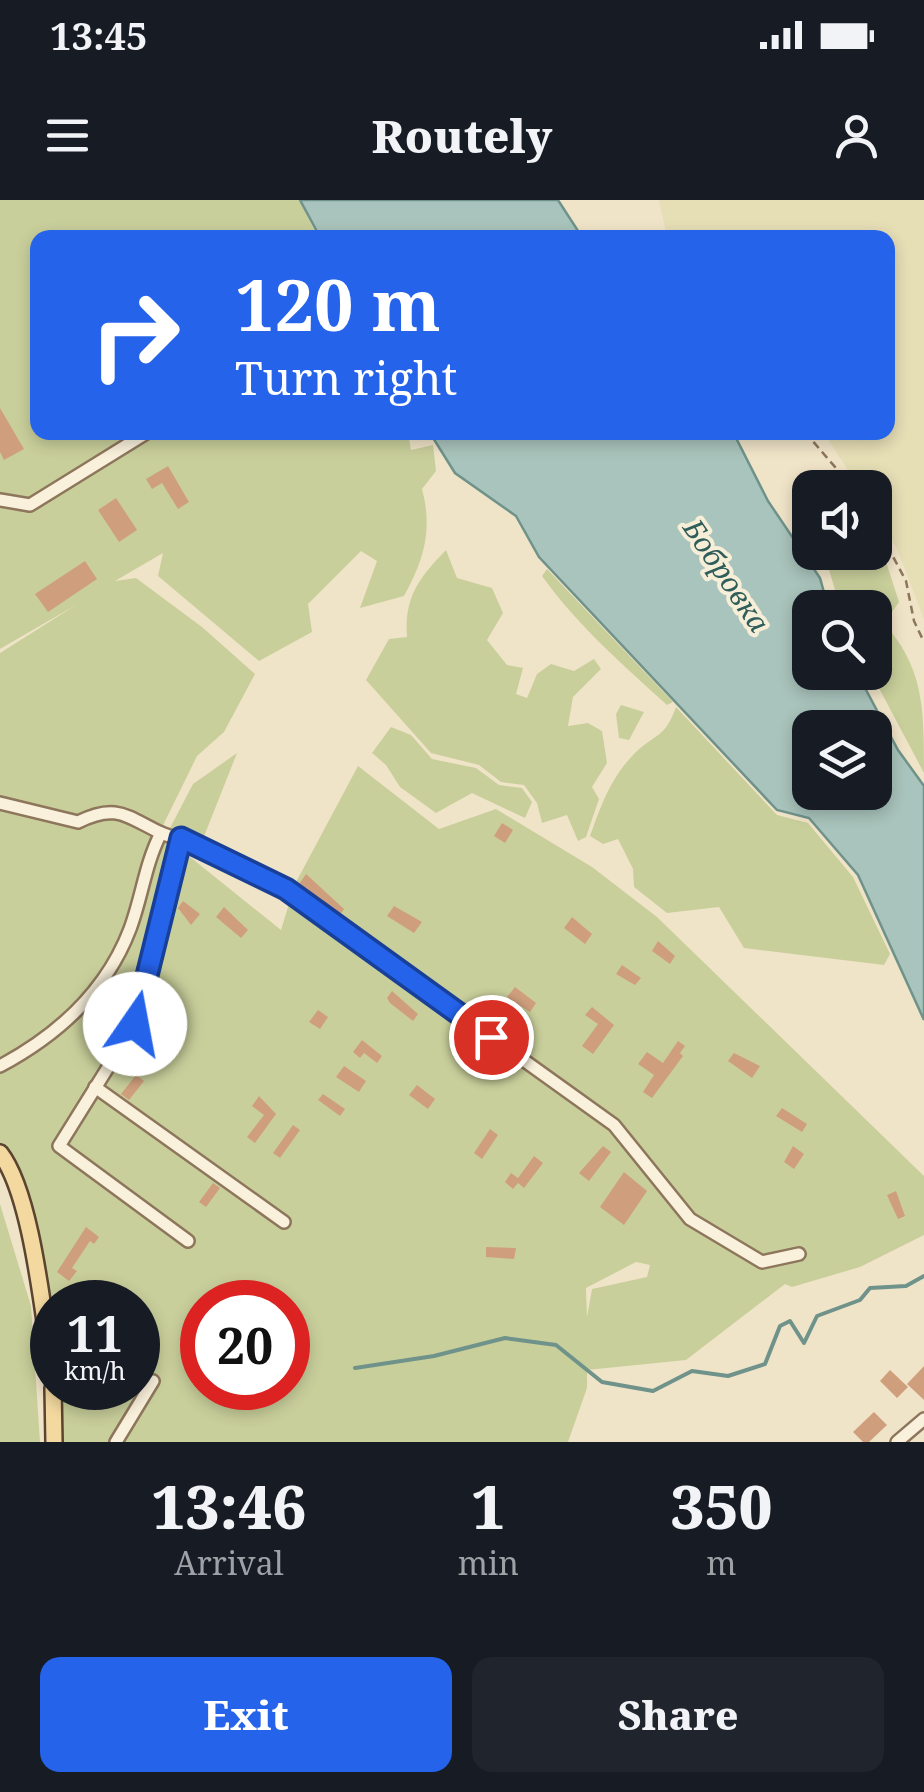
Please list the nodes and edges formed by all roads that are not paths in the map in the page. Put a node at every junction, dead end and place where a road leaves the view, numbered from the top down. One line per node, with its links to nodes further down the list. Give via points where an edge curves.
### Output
1 (135, 440): 2 (street, via 30,505)
2 (0, 500)
3 (0, 803): 4 (street, via 78,822 116,811)
4 (161, 834): 5 (street); 6 (street, via 130,930 94,992 63,1027)
5 (181, 838): 7 (street, via 135,1024); 11 (street, via 286,889 614,1125 690,1220 762,1262)
6 (0, 1066)
7 (96, 1087): 9 (street); 10 (street, via 59,1146)
8 (0, 1154): 12 (main road, via 11,1167)
9 (284, 1222)
10 (188, 1241)
11 (799, 1254)
12 (38, 1280)
13 (53, 1410): 16 (main road)
14 (135, 1410): 17 (street)
15 (924, 1418): 18 (street)
16 (54, 1442)
17 (116, 1442)
18 (897, 1442)

